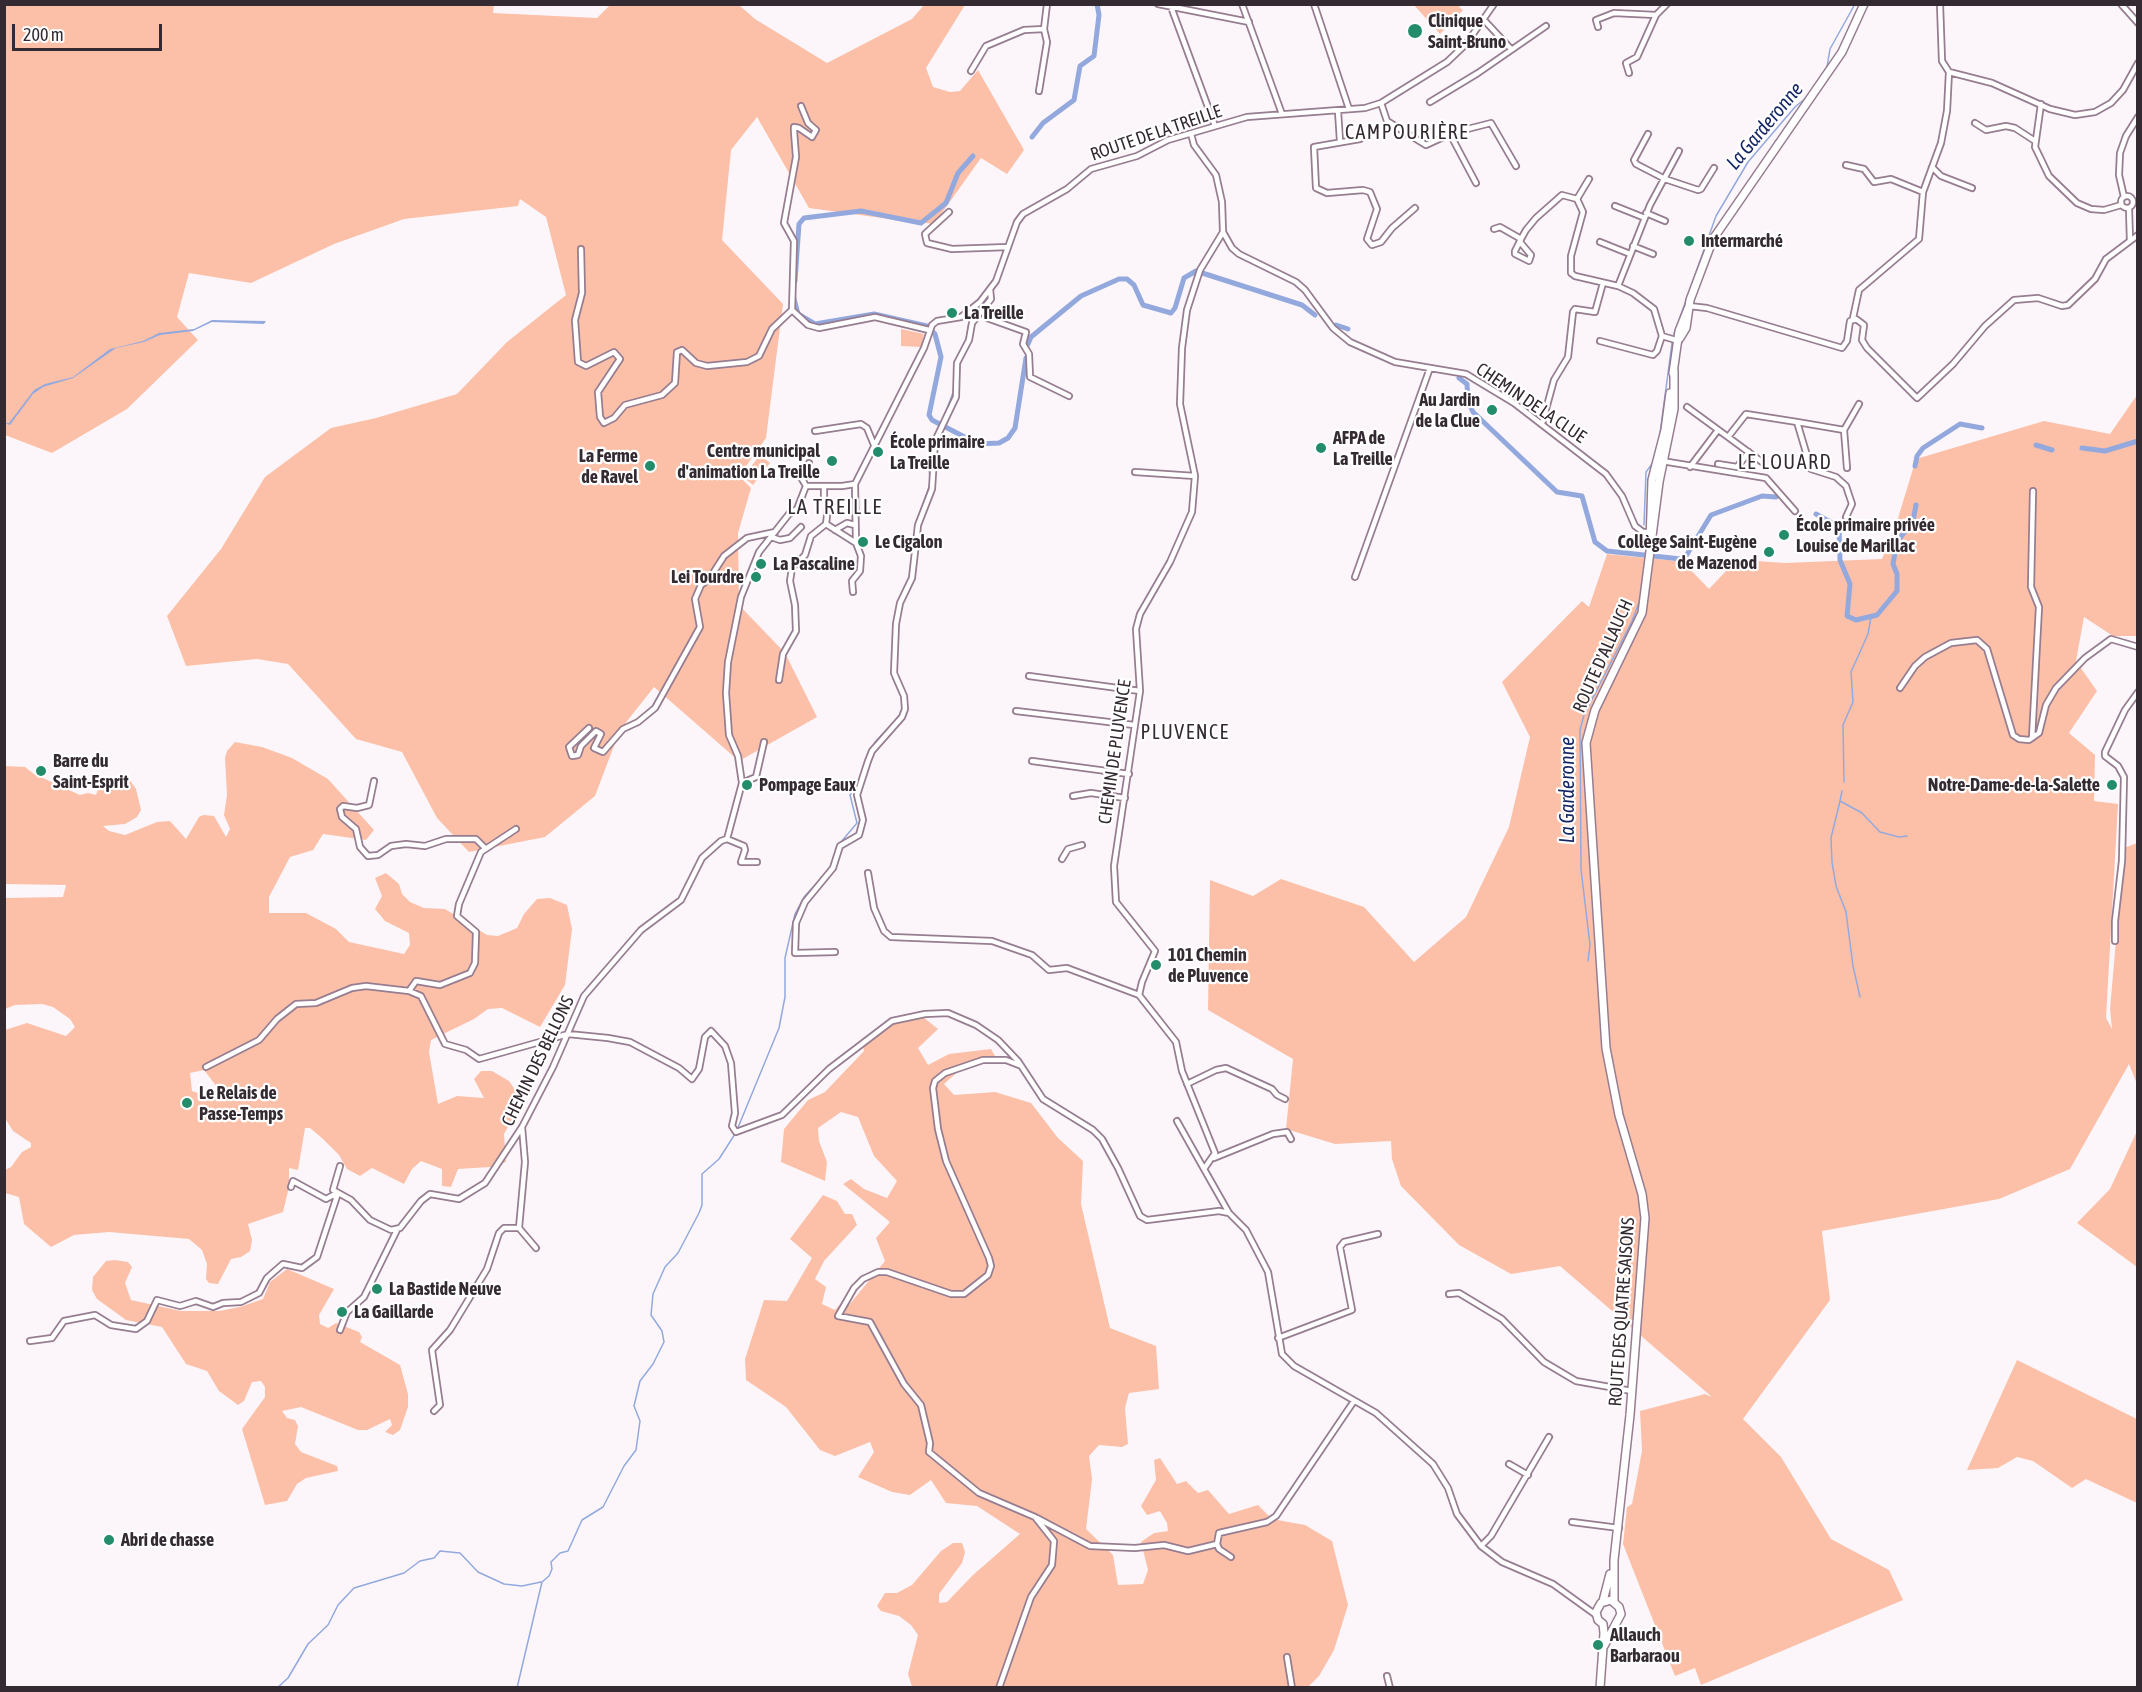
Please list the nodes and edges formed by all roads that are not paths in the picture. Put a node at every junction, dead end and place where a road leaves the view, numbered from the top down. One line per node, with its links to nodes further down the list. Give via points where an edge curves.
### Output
1 (1047, 4): 17 (street)
2 (1158, 4): 10 (street)
3 (1242, 4): 13 (street)
4 (1314, 4): 28 (street)
5 (1494, 4): 12 (street, ROUTE DE LA TREILLE)
6 (1667, 4): 11 (street)
7 (1864, 4): 75 (main road, ROUTE D'ALLAUCH, via 1842,52 1713,239)
8 (1940, 4): 21 (street, via 1942,61)
9 (2121, 4): 14 (street)
10 (1170, 6): 13 (street); 33 (street)
11 (1656, 15): 16 (street, via 1614,13 1596,20); 22 (street, via 1637,57 1626,63)
12 (1484, 20): 18 (street); 25 (street, ROUTE DE LA TREILLE, via 1447,62)
13 (1249, 22): 30 (street)
14 (2138, 23)
15 (1546, 26): 18 (street)
16 (1598, 27)
17 (1044, 29): 20 (street, via 1024,30 986,46); 23 (street, via 1047,42)
18 (1511, 49): 24 (street)
19 (2138, 63): 26 (street, via 2118,97 2103,109 2076,116)
20 (970, 71)
21 (1949, 72): 26 (street, via 1992,83); 43 (street, via 1945,127)
22 (1629, 73)
23 (1039, 91)
24 (1430, 102)
25 (1381, 103): 28 (street, ROUTE DE LA TREILLE); 35 (street, via 1387,121 1422,144)
26 (2041, 105): 39 (street)
27 (801, 106): 76 (street, via 816,135 812,137 795,127 796,157 784,223 794,241)
28 (1350, 109): 29 (street, ROUTE DE LA TREILLE)
29 (1338, 111): 30 (street, ROUTE DE LA TREILLE); 38 (street)
30 (1282, 114): 33 (street, ROUTE DE LA TREILLE, via 1247,117)
31 (2138, 117): 50 (street, via 2121,153 2119,175)
32 (1975, 123): 39 (street, via 1986,130 2015,128)
33 (1215, 126): 34 (street, ROUTE DE LA TREILLE)
34 (1191, 134): 61 (street, via 1194,145 1216,175); 67 (street, ROUTE DE LA TREILLE, via 1091,169 1067,189 1023,214)
35 (1450, 134): 42 (street, via 1491,123); 47 (street)
36 (1648, 134): 46 (street, via 1634,159 1636,164)
37 (1360, 139): 38 (street)
38 (1341, 141): 55 (street, via 1317,144 1312,150 1316,188 1326,193 1370,192 1377,209 1367,232 1369,243 1376,246)
39 (2035, 141): 53 (street, via 2044,170 2077,202 2097,210)
40 (1679, 151): 46 (street)
41 (1846, 165): 49 (street, via 1864,169 1874,182 1891,179)
42 (1516, 166)
43 (1932, 167): 48 (street, via 1941,176); 49 (street)
44 (1714, 168): 46 (street, via 1698,190)
45 (1589, 179): 51 (street)
46 (1665, 179): 58 (street)
47 (1476, 183)
48 (1972, 188)
49 (1923, 192): 77 (street, via 1920,239 1859,290)
50 (2124, 197): 52 (street); 53 (street)
51 (1577, 199): 63 (street, via 1563,195 1536,218); 71 (street, via 1582,212 1571,256 1571,273)
52 (2135, 201): 56 (street)
53 (2121, 205): 56 (street)
54 (1615, 206): 58 (street)
55 (1416, 208)
56 (2129, 208): 64 (street)
57 (949, 212): 67 (street, via 925,234 927,243 952,249)
58 (1646, 216): 59 (street); 66 (street)
59 (1665, 221)
60 (1494, 230): 63 (street, via 1500,227)
61 (1223, 232): 82 (street, CHEMIN DE LA CLUE, via 1239,254 1305,290 1333,328 1350,342 1395,362); 101 (street, CHEMIN DE PLUVENCE, via 1200,273 1187,310 1180,404)
62 (2138, 235): 64 (street)
63 (1521, 239): 63 (street, via 1515,254 1529,261 1531,255)
64 (2130, 241): 77 (street, via 2106,259 2097,276 2068,305 2038,298 2014,300 1917,398 1867,348 1862,340 1864,325)
65 (1600, 242): 69 (street)
66 (1633, 246): 69 (street); 70 (street)
67 (1008, 247): 73 (street, ROUTE DE LA TREILLE)
68 (581, 249): 76 (street, via 582,293 575,320 578,362 586,366 614,352 620,359 598,392 604,423 626,405 663,395 675,383 676,352 682,350 696,363 707,366 747,362 759,356 772,329)
69 (1630, 254): 72 (street)
70 (1653, 254)
71 (1603, 283): 72 (street); 87 (street, via 1595,312 1573,312 1568,357 1554,380)
72 (1618, 286): 79 (street, via 1654,309)
73 (990, 290): 74 (street, via 993,294); 78 (street, ROUTE DE LA TREILLE, via 969,313 937,321)
74 (986, 305): 83 (street, via 987,318 1025,331 1030,376); 145 (street, via 972,323 969,340 957,363 956,397 935,441 932,489 918,525 912,578 900,603 894,674 905,709 868,761 857,795 863,820 859,835 840,846 833,868 805,902 796,923 795,953)
75 (1689, 306): 77 (street, via 1842,348); 80 (main road, ROUTE D'ALLAUCH)
76 (792, 310): 78 (street, via 808,325 819,328 875,317)
77 (1853, 318)
78 (930, 329): 92 (street)
79 (1662, 336): 80 (street); 81 (street, via 1653,355)
80 (1679, 339): 94 (main road, ROUTE D'ALLAUCH)
81 (1600, 341)
82 (1430, 368): 87 (street, CHEMIN DE LA CLUE, via 1454,371 1481,381); 118 (street)
83 (1068, 396)
84 (1859, 404): 89 (street)
85 (1687, 407): 88 (street)
86 (1797, 422): 89 (street); 91 (street, via 1746,414); 109 (street, via 1811,469 1836,477 1846,486 1852,504)
87 (1542, 424): 115 (street, CHEMIN DE LA CLUE, via 1606,474 1622,496 1635,526)
88 (1718, 430): 91 (street); 98 (street)
89 (1844, 430): 99 (street)
90 (815, 431): 92 (street, via 861,424)
91 (1728, 437): 93 (street)
92 (874, 445): 102 (street)
93 (1749, 452): 95 (street); 97 (street, via 1737,467)
94 (1661, 460): 98 (street); 115 (main road, ROUTE D'ALLAUCH, via 1652,480)
95 (1762, 462)
96 (809, 463): 103 (street, via 802,479)
97 (1718, 464)
98 (1690, 466): 108 (street, via 1766,478)
99 (1847, 468)
100 (1135, 472): 101 (street)
101 (1195, 476): 124 (street, CHEMIN DE PLUVENCE, via 1188,523 1146,601 1136,628)
102 (855, 484): 104 (street); 111 (street)
103 (806, 486): 104 (street); 114 (street, via 797,509)
104 (824, 486): 106 (street)
105 (2033, 491): 129 (street, via 2031,587 2039,607)
106 (824, 496)
107 (839, 507): 110 (street, via 828,507)
108 (1795, 511)
109 (1846, 517)
110 (826, 524): 113 (street); 122 (street, via 811,536 805,555 792,568 796,631 783,654)
111 (855, 525): 113 (street, via 847,523); 117 (street)
112 (801, 527): 116 (street, via 790,538)
113 (835, 531): 117 (street)
114 (775, 532): 116 (street); 128 (street, via 747,538 724,556 701,585 694,599 700,627 655,708 623,729 603,752 594,748 601,734 596,731 575,758 569,753 575,740)
115 (1652, 532): 146 (main road, ROUTE D'ALLAUCH, via 1642,613 1591,720 1586,743)
116 (771, 537): 134 (street, via 759,552 741,597 726,682 729,735 738,756)
117 (856, 543): 119 (street, via 861,556 860,571 852,581)
118 (1355, 577)
119 (853, 592)
120 (2138, 647): 129 (street, via 2111,639 2085,658 2056,687 2046,705 2043,726)
121 (1029, 675): 124 (street)
122 (779, 680)
123 (1900, 688): 129 (street, via 1925,657 1951,643 1977,640 1987,649 2013,735 2019,739)
124 (1140, 691): 127 (street, CHEMIN DE PLUVENCE)
125 (2138, 692): 144 (street, via 2105,752 2124,777)
126 (1016, 711): 127 (street)
127 (1134, 725): 132 (street, CHEMIN DE PLUVENCE)
128 (589, 728)
129 (2032, 738)
130 (764, 742): 134 (street, via 756,777)
131 (1032, 761): 132 (street)
132 (1129, 774): 136 (street, CHEMIN DE PLUVENCE)
133 (374, 781): 140 (street, via 369,805 340,809 342,817 356,829 360,847 368,856 392,846 425,846 446,839 476,839)
134 (742, 783): 138 (street)
135 (1073, 796): 136 (street, via 1091,793)
136 (1125, 798): 148 (street, CHEMIN DE PLUVENCE, via 1116,842 1115,898 1155,951)
137 (516, 829): 140 (street)
138 (727, 839): 142 (street, via 744,846 741,862); 149 (street, CHEMIN DES BELLONS, via 702,858 681,900 641,930 584,996)
139 (1082, 845): 141 (street, via 1068,849)
140 (485, 848): 147 (street, via 457,911 461,920 476,932 475,963 470,973 440,985 416,981)
141 (1062, 859)
142 (757, 862)
143 (868, 873): 148 (street, via 872,901 884,932 891,937 992,941 1032,955 1049,970 1067,968)
144 (2115, 941)
145 (835, 952)
146 (1599, 962): 171 (main road, ROUTE DES QUATRE SAISONS, via 1611,1082 1645,1218)
147 (409, 991): 149 (street, via 421,996 445,1044 479,1059); 150 (street, via 366,986 316,1003 296,1004 260,1040)
148 (1139, 995): 152 (street, via 1176,1042)
149 (568, 1034): 151 (street, via 630,1042 692,1079 699,1069 705,1037 713,1032 731,1063 735,1113 732,1126 736,1132 782,1115 829,1069 899,1018 948,1013 998,1040); 155 (street, CHEMIN DES BELLONS)
150 (206, 1067)
151 (1022, 1067): 162 (street, via 1043,1099 1102,1139 1140,1216 1147,1220); 177 (street, via 1006,1060 983,1060 945,1073 933,1088 946,1161 989,1258 988,1275 968,1292 951,1294 878,1272 854,1288 838,1316 870,1322 899,1376 921,1405 929,1452 979,1492)
152 (1187, 1084): 153 (street, via 1226,1068); 157 (street)
153 (1285, 1099)
154 (1177, 1121): 159 (street)
155 (522, 1127): 163 (street, via 525,1162); 164 (street, CHEMIN DES BELLONS, via 484,1183 459,1199 435,1194 424,1197)
156 (1291, 1139): 157 (street, via 1287,1132 1273,1134)
157 (1214, 1158): 159 (street)
158 (340, 1166): 161 (street, via 333,1190)
159 (1204, 1168): 162 (street)
160 (291, 1187): 161 (street, via 293,1181 326,1199)
161 (338, 1193): 164 (street, via 351,1200 370,1220 385,1229); 170 (street, via 317,1257 302,1268 283,1264 267,1278 259,1293 241,1302 213,1308 196,1301 180,1306 157,1300 147,1321 136,1329 111,1325 95,1315 64,1321 52,1338)
162 (1229, 1213): 169 (street, via 1246,1230 1268,1272)
163 (519, 1228): 166 (street); 173 (street, via 504,1228 499,1233 487,1269 450,1330 432,1350 440,1405)
164 (397, 1230): 168 (street, via 364,1297 347,1312)
165 (1378, 1234): 169 (street, via 1344,1242 1340,1247 1352,1310)
166 (536, 1248)
167 (1449, 1294): 171 (street, via 1459,1293 1502,1319 1544,1362 1576,1381)
168 (340, 1330)
169 (1278, 1338): 172 (street, via 1288,1361)
170 (30, 1341)
171 (1632, 1391): 179 (main road, ROUTE DES QUATRE SAISONS)
172 (1354, 1401): 180 (street, via 1276,1516 1267,1522 1220,1533); 181 (street, via 1376,1413 1433,1464 1448,1488 1457,1514)
173 (434, 1410)
174 (1549, 1437): 176 (street)
175 (1509, 1464): 176 (street)
176 (1528, 1475): 181 (street)
177 (1035, 1517): 180 (street, via 1090,1546 1164,1545 1188,1551); 193 (street, via 1054,1541 1054,1557 1048,1573 1030,1597)
178 (1572, 1522): 179 (street)
179 (1619, 1528): 183 (main road, ROUTE DES QUATRE SAISONS)
180 (1216, 1544): 182 (street)
181 (1482, 1546): 186 (street, via 1502,1562 1553,1584)
182 (1231, 1557)
183 (1614, 1560): 184 (main road, ROUTE DES QUATRE SAISONS); 185 (main road, ROUTE DES QUATRE SAISONS)
184 (1614, 1602): 185 (main road); 189 (main road, ROUTE DES QUATRE SAISONS, via 1621,1614)
185 (1601, 1603): 186 (street); 187 (main road, ROUTE DES QUATRE SAISONS)
186 (1586, 1608): 187 (street)
187 (1596, 1616): 188 (main road)
188 (1603, 1624): 189 (main road); 190 (main road, ROUTE DES QUATRE SAISONS)
189 (1614, 1624): 190 (main road, ROUTE DES QUATRE SAISONS)
190 (1604, 1646): 196 (main road, ROUTE DES QUATRE SAISONS)
191 (1287, 1658): 194 (street)
192 (1387, 1676): 195 (street)
193 (999, 1688)
194 (1292, 1688)
195 (1390, 1688)
196 (1600, 1688)

